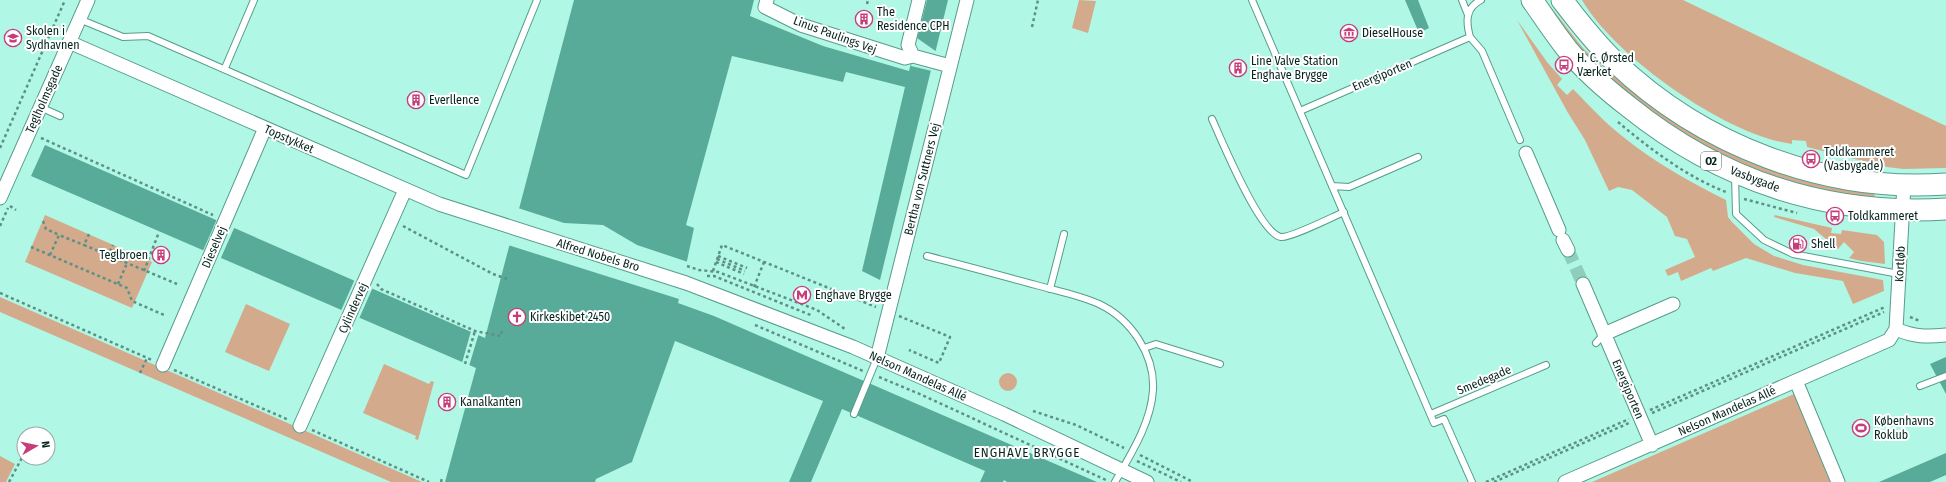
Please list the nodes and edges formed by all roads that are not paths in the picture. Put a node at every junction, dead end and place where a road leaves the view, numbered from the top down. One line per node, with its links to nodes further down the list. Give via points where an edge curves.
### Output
1 (88, 0): 13 (street, Teglholmsgade)
2 (254, 0): 18 (lane)
3 (537, 0): 18 (lane, via 466,174)
4 (767, 0): 16 (street, Linus Paulings Vej, via 765,7 801,24 905,58)
5 (919, 0): 16 (street, via 908,45)
6 (967, 0): 17 (street, Bertha von Suttners Vej)
7 (1252, 0): 20 (lane)
8 (1462, 0): 12 (lane)
9 (1481, 0): 12 (lane, via 1475,3)
10 (1532, 0): 27 (main road, Vasbygade / O2, via 1568,50 1606,89 1646,121 1689,150)
11 (1562, 0): 28 (main road, Vasbygade / O2, via 1614,62 1652,94 1722,139 1804,169 1853,180)
12 (1468, 15): 14 (lane, via 1466,24)
13 (79, 19): 15 (street, Teglholmsgade); 18 (lane, via 123,37 148,36)
14 (1470, 38): 20 (lane, Energiporten); 24 (lane, via 1482,51)
15 (69, 42): 19 (street, Teglholmsgade); 23 (street, Topstykket)
16 (913, 56): 17 (street, Linus Paulings Vej)
17 (950, 66): 50 (street, Bertha von Suttners Vej)
18 (225, 68)
19 (40, 107): 21 (lane); 32 (street, Teglholmsgade)
20 (1300, 111): 30 (lane)
21 (60, 116)
22 (1212, 120): 35 (lane, via 1254,208 1274,235 1286,237)
23 (265, 128): 31 (street, Topstykket); 52 (street, Dieselvej)
24 (1520, 140)
25 (1526, 153): 38 (street)
26 (1418, 157): 30 (lane, via 1349,187)
27 (1735, 173): 33 (main road, Vasbygade / O2, via 1794,194 1856,206); 40 (lane, via 1736,214 1764,240 1793,254)
28 (1904, 184): 29 (main road, Vasbygade / O2); 33 (street, Kortløb)
29 (1946, 184)
30 (1332, 186): 35 (lane)
31 (405, 190): 36 (street, Topstykket, via 459,212); 59 (street, Cylindervej, via 370,281 348,320)
32 (0, 198)
33 (1903, 209): 34 (main road, Vasbygade / O2); 40 (street, Kortløb)
34 (1946, 209)
35 (1344, 212): 58 (lane)
36 (513, 228): 41 (street, Alfred Nobels Bro)
37 (1064, 234): 43 (lane)
38 (1563, 240)
39 (927, 256): 43 (lane)
40 (1899, 274): 45 (street, Kortløb)
41 (683, 282): 50 (street, Nelson Mandelas Allé, via 748,305)
42 (1582, 284): 47 (street, Energiporten)
43 (1050, 289): 49 (lane, via 1100,304 1133,332)
44 (1673, 304): 47 (street)
45 (1896, 329): 46 (street, via 1923,338); 48 (street, Kortløb)
46 (1946, 335)
47 (1600, 338): 60 (street, Energiporten)
48 (1889, 340): 55 (street, Nelson Mandelas Allé)
49 (1144, 348): 51 (lane, via 1156,344); 61 (lane, via 1151,366 1153,390 1138,440)
50 (877, 358): 57 (lane); 61 (street, Nelson Mandelas Allé)
51 (1220, 364)
52 (163, 365)
53 (1546, 365): 58 (lane, Smedegade)
54 (1946, 376): 56 (lane)
55 (1796, 381): 60 (street, Nelson Mandelas Allé); 66 (street)
56 (1920, 386)
57 (854, 414)
58 (1431, 414): 64 (lane, via 1434,423 1444,419)
59 (300, 426)
60 (1652, 445): 65 (street, Nelson Mandelas Allé)
61 (1123, 469): 62 (lane); 63 (street, Nelson Mandelas Allé)
62 (1116, 482)
63 (1147, 482)
64 (1472, 482)
65 (1565, 482)
66 (1838, 482)

